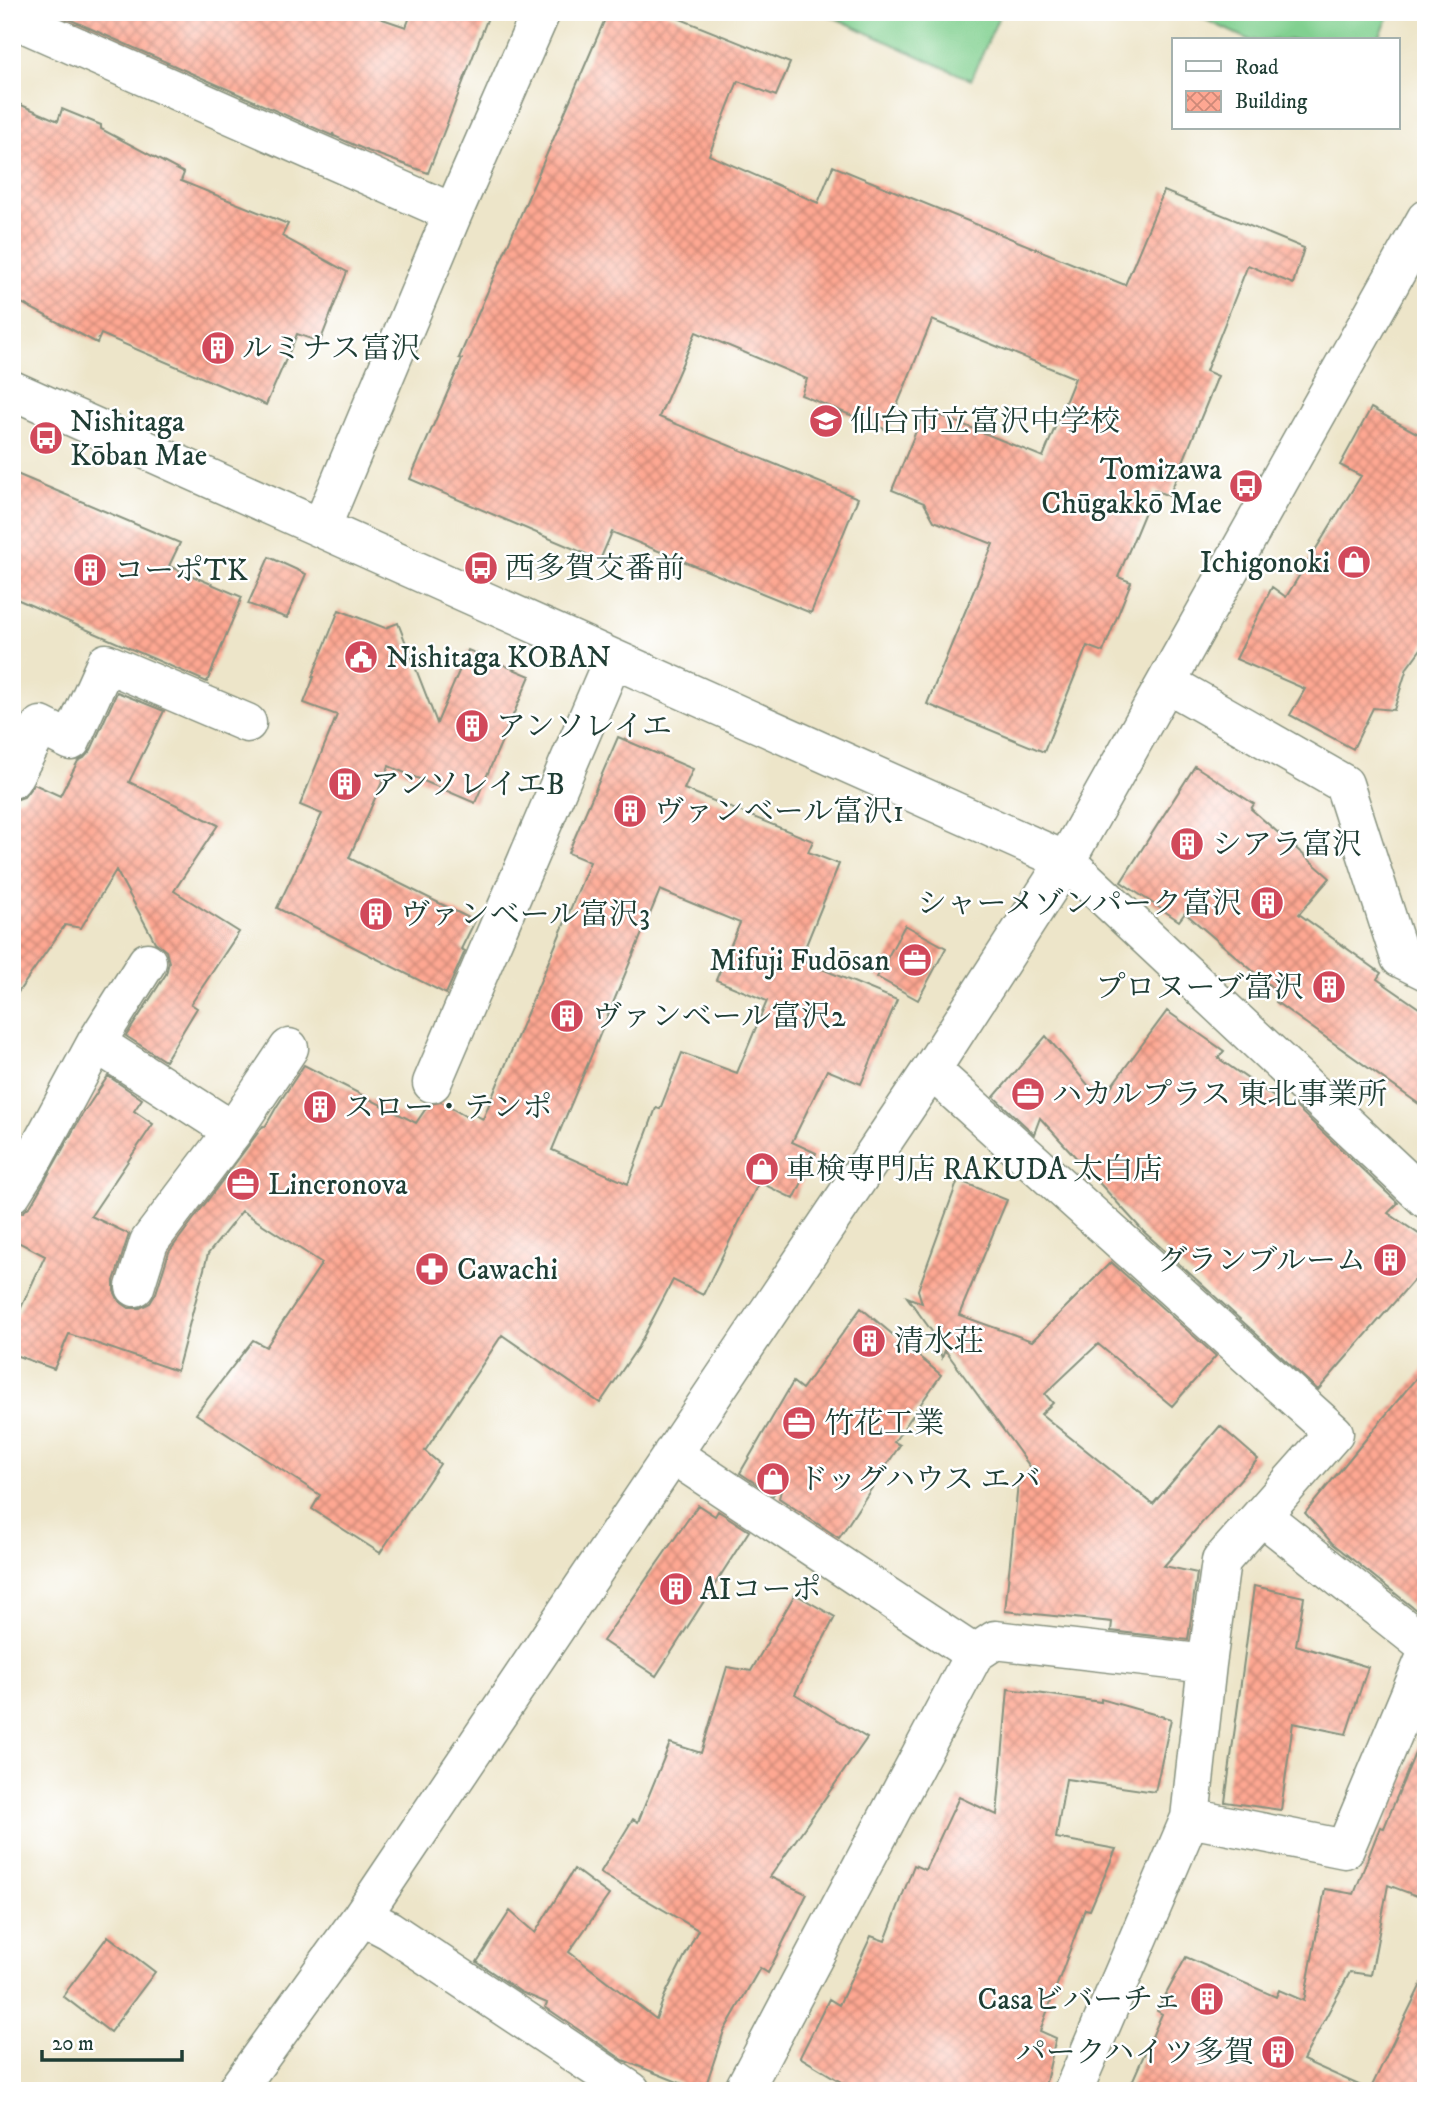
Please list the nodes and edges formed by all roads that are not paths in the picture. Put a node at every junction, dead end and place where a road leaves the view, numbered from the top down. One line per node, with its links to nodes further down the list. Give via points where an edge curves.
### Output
1 (541, 12): 3 (street)
2 (12, 18): 3 (street)
3 (453, 213): 6 (street)
4 (1423, 230): 8 (street)
5 (12, 390): 6 (street)
6 (321, 528): 7 (street)
7 (613, 659): 11 (street); 17 (street)
8 (1167, 683): 11 (street); 13 (street, via 1344,784 1400,958)
9 (247, 723): 10 (street, via 106,663 71,741 41,726)
10 (12, 779)
11 (1066, 861): 16 (street); 20 (street)
12 (147, 962): 14 (street)
13 (1426, 971)
14 (96, 1043): 18 (street); 19 (street)
15 (289, 1048): 18 (street)
16 (931, 1070): 22 (street); 23 (street, via 1334,1433)
17 (432, 1083)
18 (233, 1131): 21 (street, via 149,1242)
19 (12, 1193)
20 (1426, 1199)
21 (135, 1287)
22 (672, 1454): 25 (street); 29 (street)
23 (1262, 1516): 24 (street); 27 (street, via 1221,1561)
24 (1426, 1646)
25 (974, 1654): 27 (street, via 995,1640); 33 (street)
26 (1426, 1656): 28 (street, via 1345,1849)
27 (1206, 1664): 28 (street)
28 (1190, 1818): 30 (street)
29 (362, 1916): 31 (street); 32 (street)
30 (1080, 2088)
31 (236, 2091)
32 (631, 2091)
33 (743, 2091)

